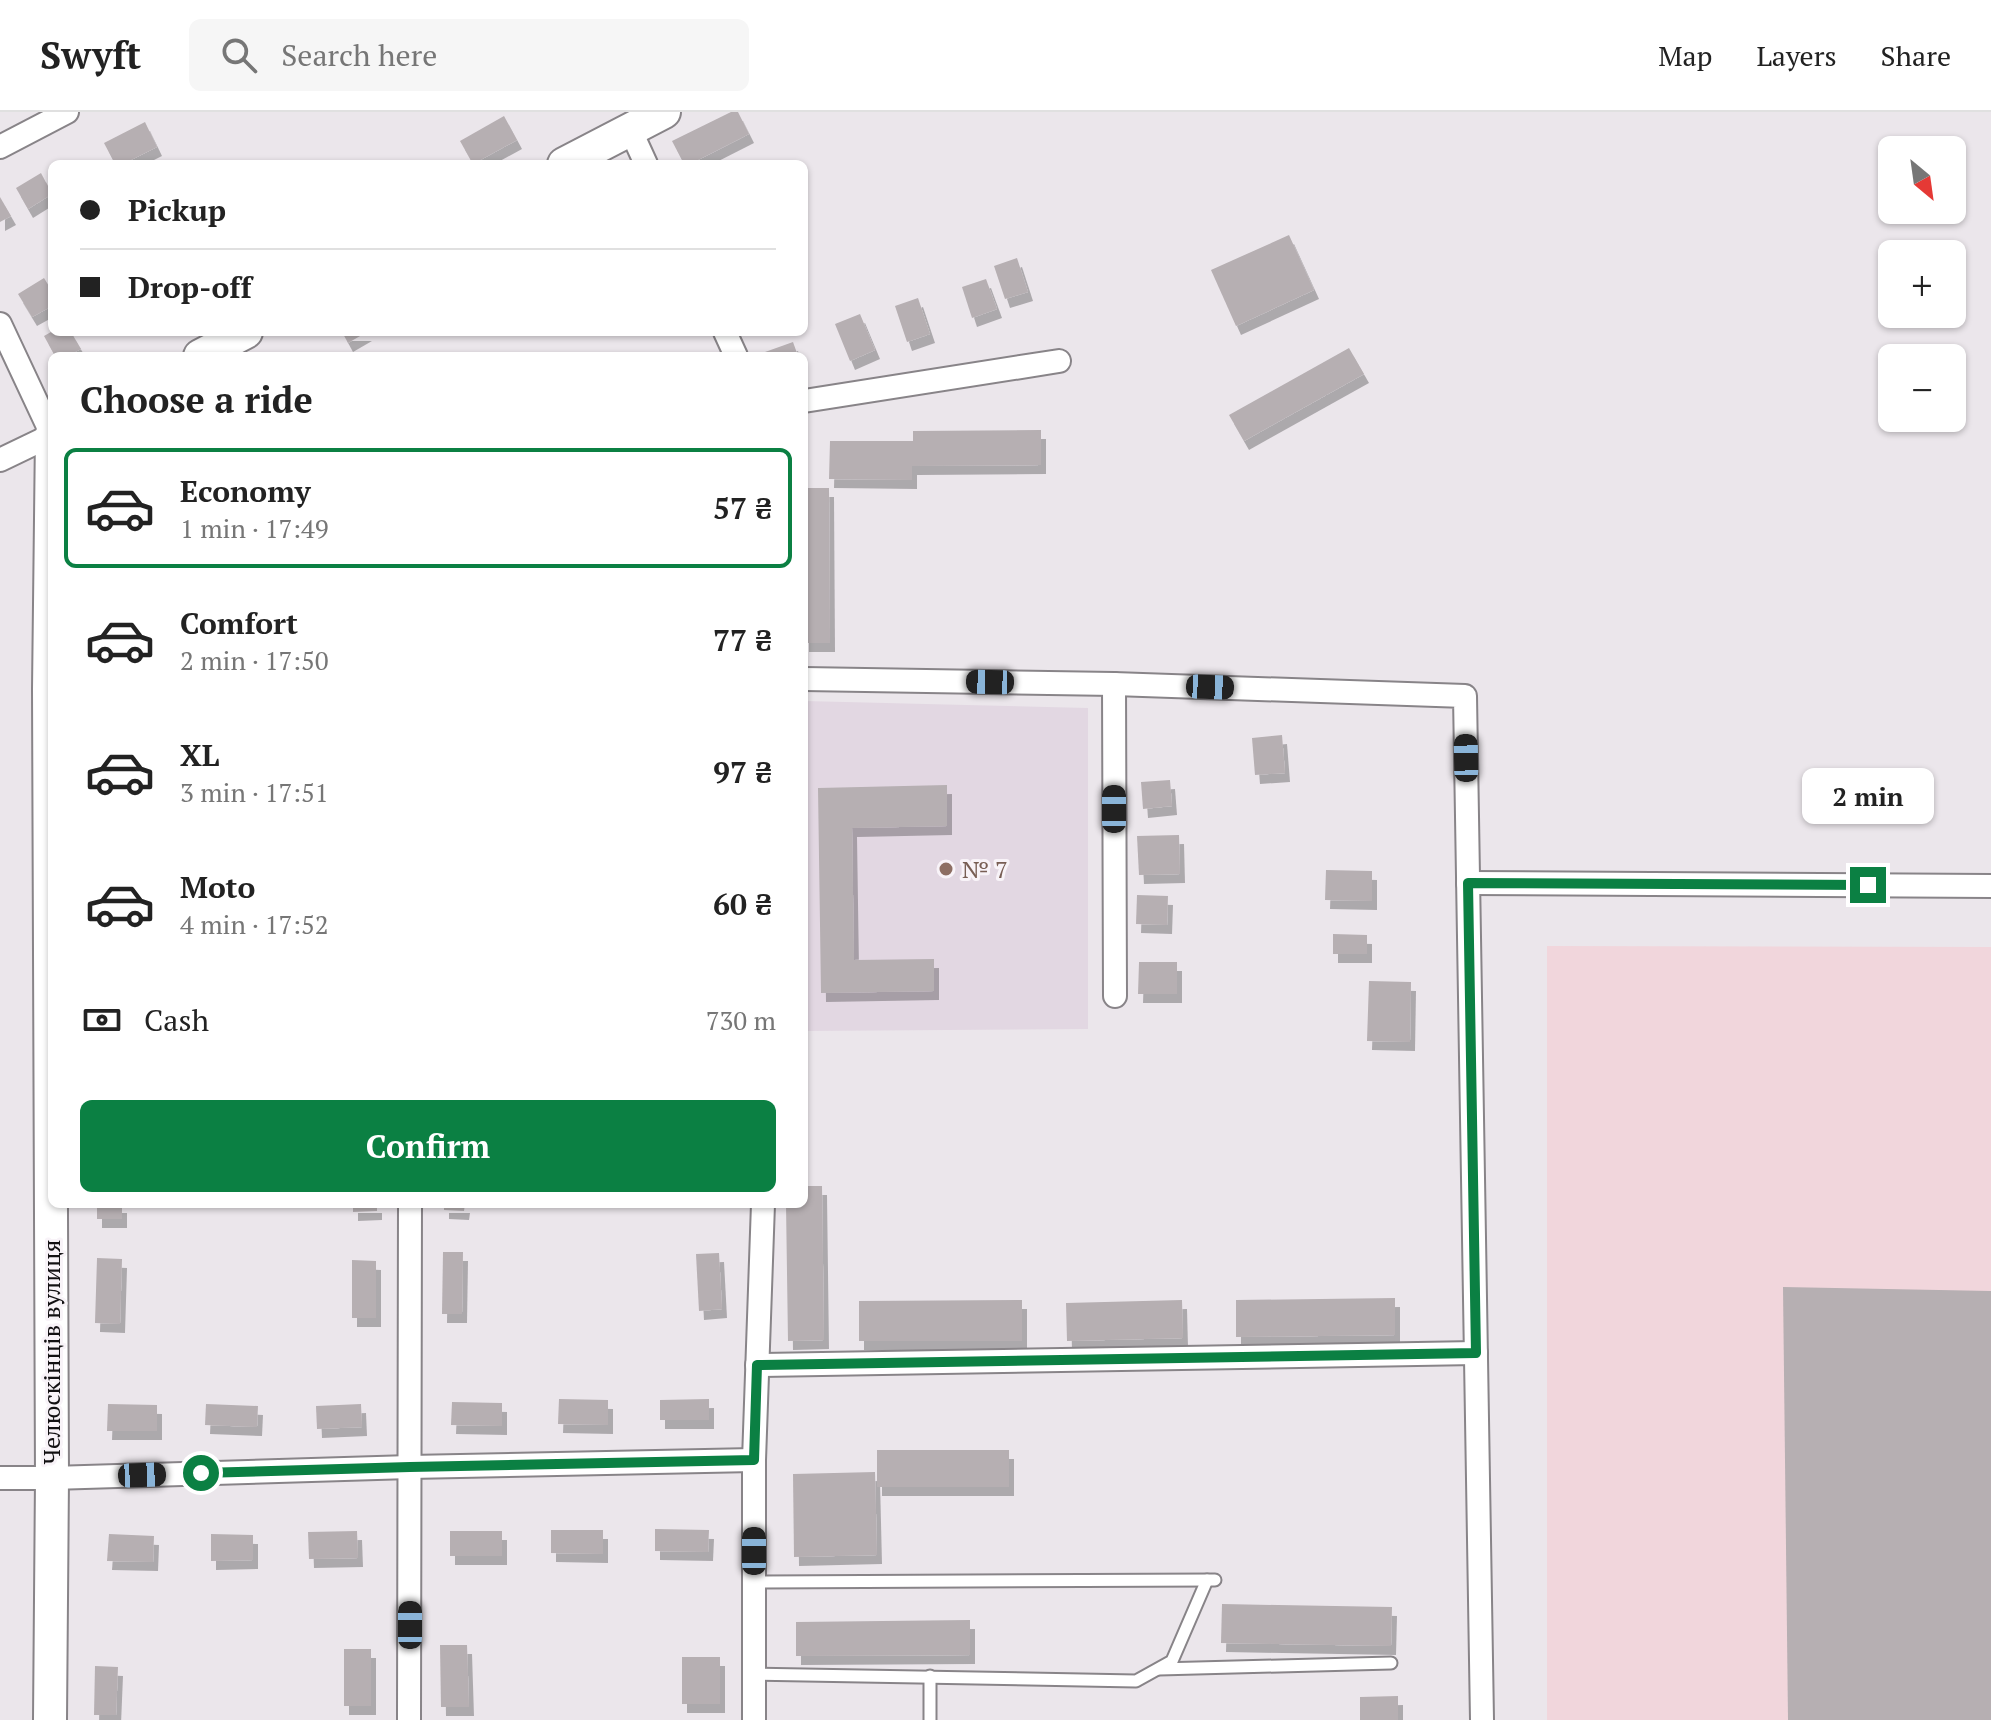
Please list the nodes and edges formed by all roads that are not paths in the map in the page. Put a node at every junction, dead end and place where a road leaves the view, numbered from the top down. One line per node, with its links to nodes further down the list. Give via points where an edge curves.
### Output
1 (67, 112): 4 (street)
2 (664, 112): 3 (main road)
3 (630, 129): 5 (main road); 6 (street)
4 (0, 147)
5 (572, 160)
6 (644, 160)
7 (0, 324): 12 (street, Челюскінців вулиця)
8 (238, 336): 9 (main road)
9 (208, 352)
10 (1059, 361): 11 (street)
11 (808, 400)
12 (48, 426)
13 (48, 436): 14 (street)
14 (0, 460)
15 (808, 679): 16 (street)
16 (1114, 684): 17 (street, via 1465,696); 19 (street)
17 (1468, 883): 18 (street); 23 (street)
18 (1991, 886)
19 (1115, 996)
20 (51, 1208): 28 (main road, Челюскінців вулиця)
21 (410, 1208): 26 (street)
22 (763, 1208): 24 (street)
23 (1476, 1353): 24 (street); 38 (street)
24 (757, 1365): 25 (street)
25 (754, 1460): 26 (street); 29 (street)
26 (410, 1467): 28 (street); 35 (street)
27 (0, 1478): 28 (street)
28 (52, 1478): 34 (main road, Челюскінців вулиця)
29 (754, 1582): 31 (lane, via 1211,1580 1172,1661); 32 (street)
30 (1391, 1663): 31 (lane)
31 (1157, 1669): 33 (lane, via 1136,1681)
32 (754, 1674): 33 (lane); 36 (street)
33 (930, 1676): 37 (lane)
34 (50, 1720)
35 (409, 1720)
36 (754, 1720)
37 (930, 1720)
38 (1482, 1720)

